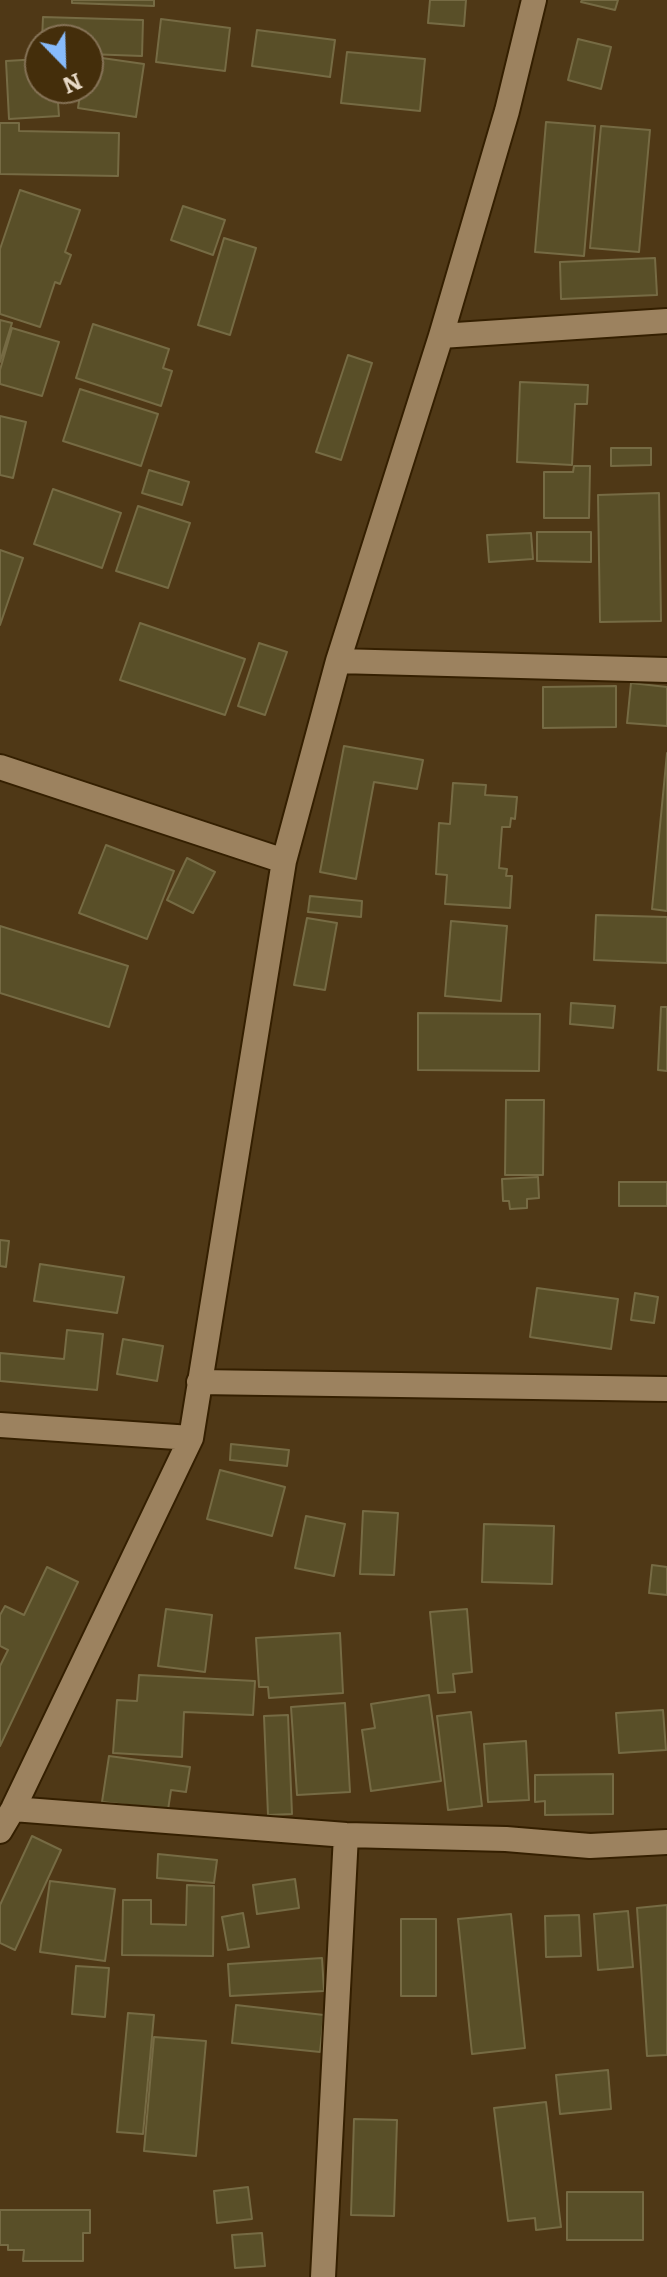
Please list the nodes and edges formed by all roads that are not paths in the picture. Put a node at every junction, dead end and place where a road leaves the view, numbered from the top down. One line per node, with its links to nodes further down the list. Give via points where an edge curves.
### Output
1 (534, 0): 3 (street)
2 (667, 321): 3 (street)
3 (441, 336): 4 (street)
4 (338, 661): 5 (street); 7 (street)
5 (667, 670)
6 (0, 767): 7 (street)
7 (284, 861): 8 (street)
8 (199, 1382): 9 (street); 11 (street)
9 (667, 1389)
10 (0, 1425): 11 (street)
11 (191, 1438): 12 (street)
12 (13, 1809): 13 (street); 14 (street)
13 (0, 1831)
14 (346, 1835): 15 (street, via 590,1846); 16 (street)
15 (667, 1842)
16 (323, 2277)

